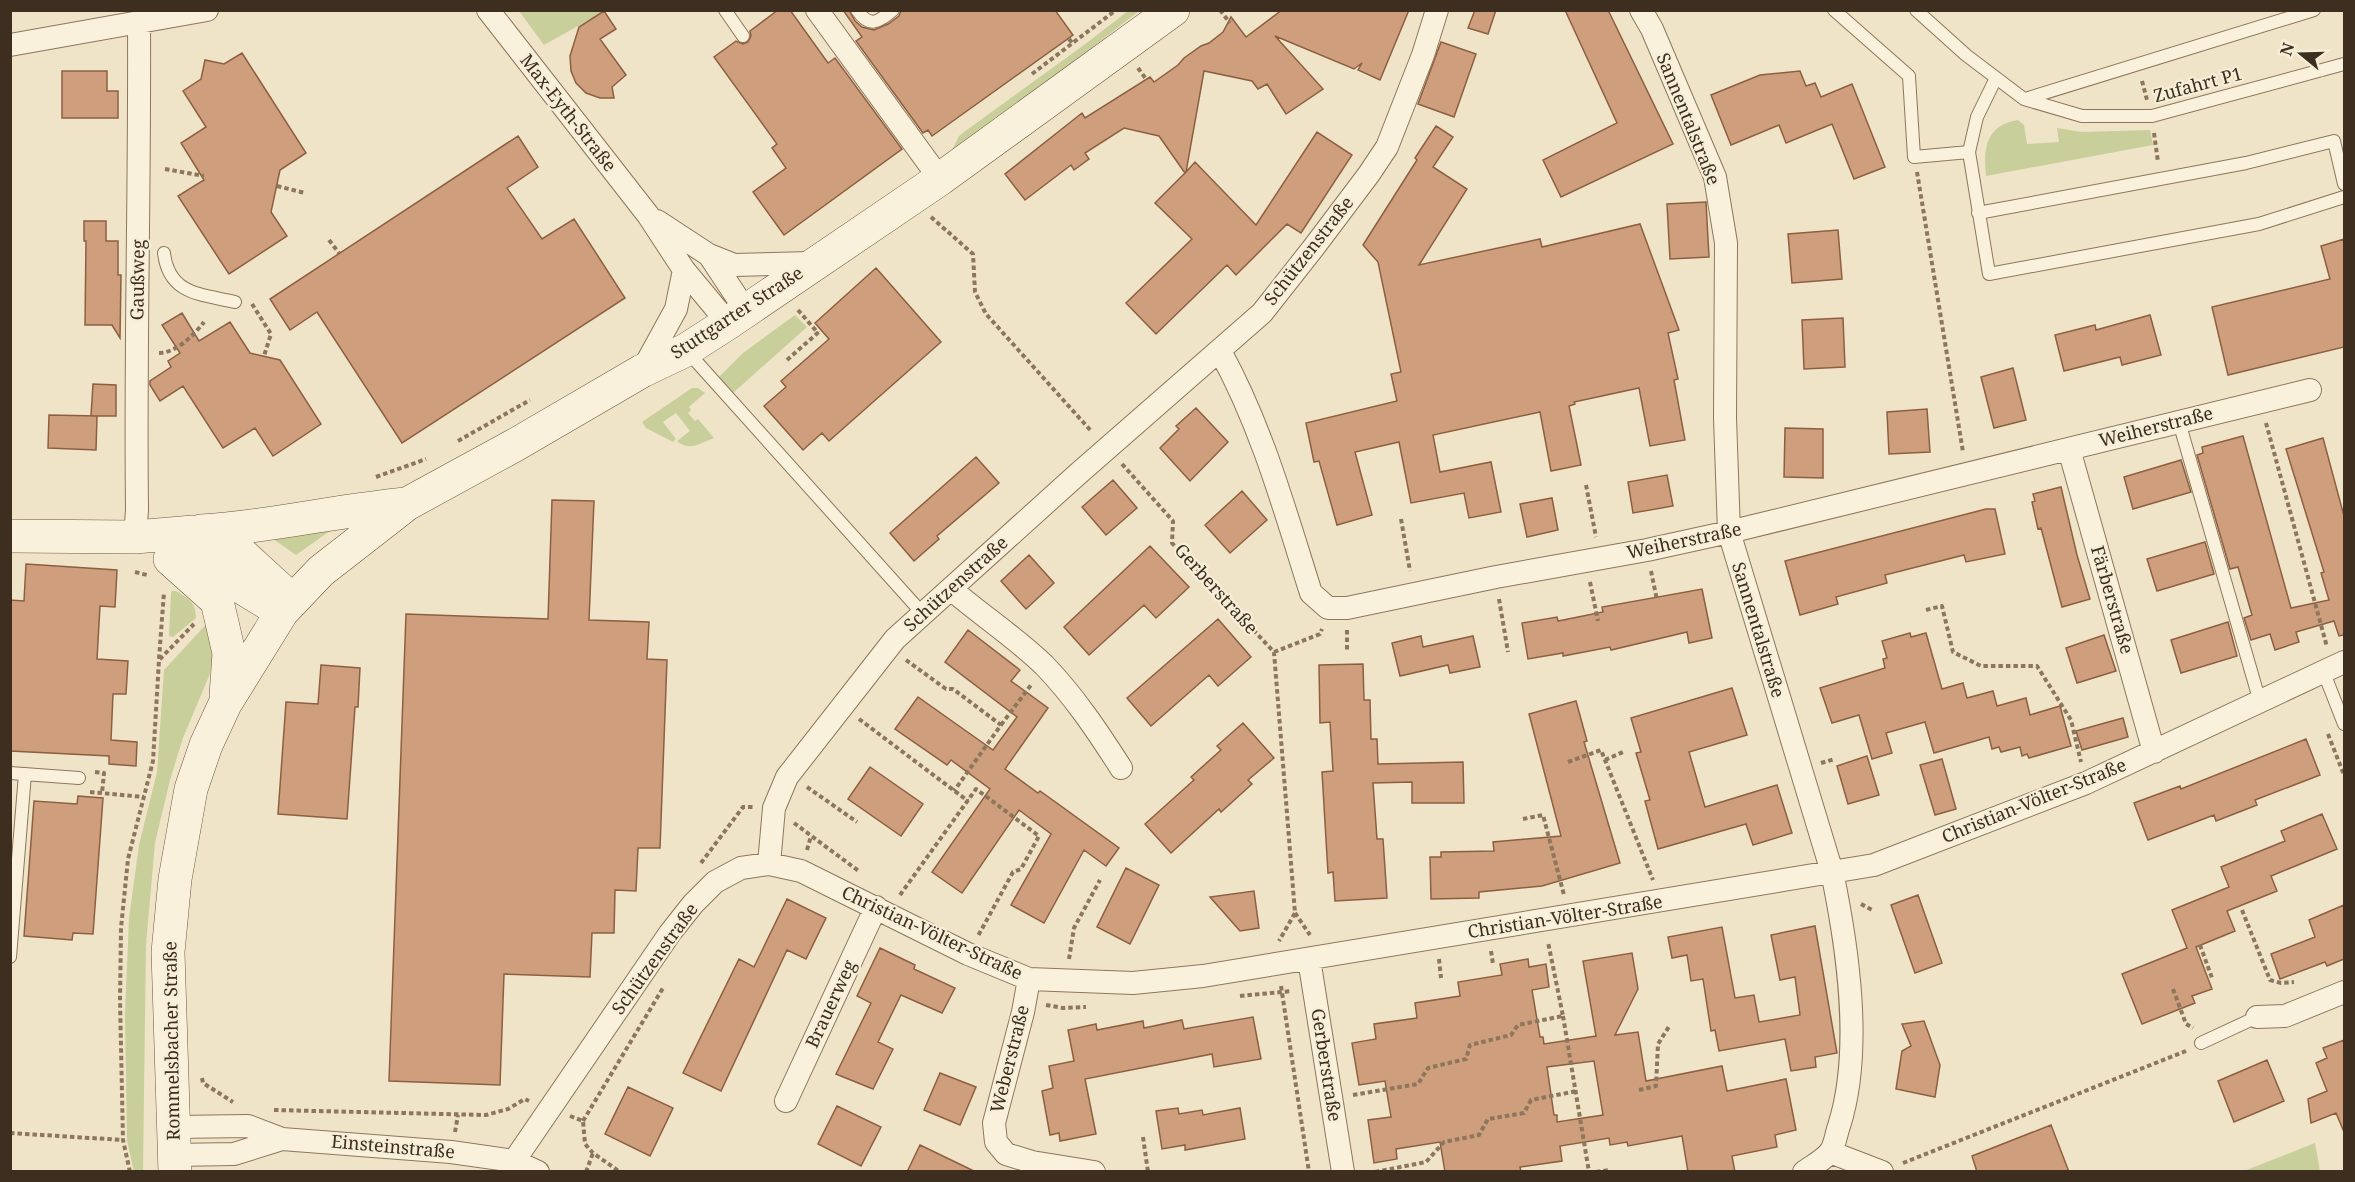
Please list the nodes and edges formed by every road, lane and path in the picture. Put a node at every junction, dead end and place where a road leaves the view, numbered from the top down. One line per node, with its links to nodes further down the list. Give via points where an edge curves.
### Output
1 (207, 10): 14 (street)
2 (488, 10): 34 (street, Max-Eyth-Straße)
3 (725, 10): 16 (lane)
4 (817, 10): 27 (street)
5 (857, 10): 6 (lane, via 870,22 879,21)
6 (893, 10)
7 (1173, 10): 27 (main road, Stuttgarter Straße)
8 (1220, 10): 15 (path)
9 (1437, 10): 47 (street, Schützenstraße, via 1387,147 1262,313)
10 (1641, 10): 66 (street, Sannentalstraße, via 1715,177 1726,243)
11 (1834, 10): 24 (lane, via 1909,76)
12 (1916, 10): 21 (lane)
13 (2314, 10): 22 (lane)
14 (140, 22): 19 (street); 68 (street, Gaußweg)
15 (1230, 23)
16 (743, 36)
17 (1069, 39): 18 (path)
18 (1073, 44)
19 (10, 45)
20 (2344, 64): 22 (lane, Zufahrt P1, via 2152,116 2082,116)
21 (1996, 78): 22 (lane); 23 (lane, via 1977,117)
22 (2024, 99)
23 (1969, 152): 24 (lane); 33 (lane)
24 (1914, 156): 60 (path)
25 (165, 169): 26 (path)
26 (204, 176)
27 (940, 179): 32 (main road, Stuttgarter Straße)
28 (2344, 184): 33 (lane, via 2334,141 2246,163)
29 (277, 186): 30 (path)
30 (305, 193)
31 (2344, 197): 33 (lane, via 2259,224 1989,274)
32 (909, 201): 39 (main road, Stuttgarter Straße); 57 (path, Gerberstraße, via 973,254 975,292 986,314)
33 (1978, 213)
34 (648, 215): 38 (street, Max-Eyth-Straße); 40 (street, Max-Eyth-Straße)
35 (329, 240): 37 (path)
36 (164, 253): 42 (lane, via 165,267 172,280 191,292)
37 (339, 253)
38 (710, 255): 39 (street, Max-Eyth-Straße, via 734,265); 43 (street, Max-Eyth-Straße)
39 (815, 262): 43 (main road, Stuttgarter Straße)
40 (684, 270): 43 (street, Max-Eyth-Straße); 51 (street, via 676,309)
41 (246, 294): 49 (path, via 271,334)
42 (235, 302)
43 (737, 317): 46 (main road, Stuttgarter Straße)
44 (204, 322): 48 (path, via 195,334 167,353)
45 (821, 330): 50 (path)
46 (686, 350): 51 (main road, Stuttgarter Straße); 79 (lane)
47 (1220, 351): 57 (street, Schützenstraße); 77 (street, via 1268,456 1311,593)
48 (154, 352)
49 (264, 356)
50 (787, 360)
51 (642, 371): 63 (main road, Stuttgarter Straße)
52 (2310, 390): 54 (street, Weiherstraße)
53 (540, 395): 56 (path)
54 (2260, 402): 55 (street, Weiherstraße); 82 (path)
55 (2179, 422): 58 (street, Weiherstraße); 89 (lane)
56 (457, 441)
57 (1108, 449): 73 (street, Schützenstraße); 83 (path, Gerberstraße, via 1173,521 1172,543)
58 (2069, 449): 60 (street, Weiherstraße); 95 (street, Färberstraße)
59 (426, 459): 61 (path)
60 (1966, 475): 66 (street, Weiherstraße)
61 (371, 479)
62 (1586, 485): 69 (path)
63 (407, 504): 65 (main road); 76 (main road, Stuttgarter Straße, via 321,571)
64 (1401, 519): 74 (path)
65 (193, 532): 68 (main road); 76 (main road, via 235,548)
66 (1729, 532): 69 (street, Weiherstraße); 112 (street, Sannentalstraße)
67 (10, 536): 68 (main road)
68 (135, 537): 71 (main road)
69 (1593, 559): 72 (street, Weiherstraße); 80 (path)
70 (135, 572): 71 (path)
71 (162, 573): 75 (main road); 76 (main road, via 225,577); 85 (path)
72 (1496, 577): 74 (street, Weiherstraße); 84 (path)
73 (951, 588): 79 (street, Schützenstraße); 87 (street)
74 (1415, 595): 77 (street, Weiherstraße)
75 (217, 601): 85 (path); 90 (main road, via 229,653)
76 (287, 606): 90 (main road, Rommelsbacher Straße)
77 (1328, 608): 83 (path, via 1320,634)
78 (1926, 610): 103 (path, via 1942,606 1953,652 1980,666 2037,666 2072,720)
79 (923, 614): 81 (street, Schützenstraße)
80 (1598, 621)
81 (890, 646): 91 (street, Schützenstraße); 93 (path)
82 (2327, 646)
83 (1274, 652): 124 (path, via 1295,913 1276,947)
84 (1508, 652)
85 (159, 660): 105 (path, via 153,761)
86 (2344, 662): 88 (street, Christian-Völter-Straße)
87 (1045, 666): 93 (path); 98 (street, via 1083,710)
88 (2324, 673): 89 (street, Christian-Völter-Straße); 92 (lane)
89 (2260, 702): 95 (street, Christian-Völter-Straße)
90 (225, 704): 149 (main road, Rommelsbacher Straße, via 191,789 175,879 168,952)
91 (842, 706): 101 (street, Schützenstraße); 104 (path)
92 (2344, 724)
93 (1001, 726): 104 (path)
94 (1623, 752): 96 (path)
95 (2154, 752): 103 (street, Christian-Völter-Straße)
96 (1605, 760): 97 (path, via 1601,750); 116 (path)
97 (1568, 762)
98 (1121, 768)
99 (10, 773): 100 (lane)
100 (24, 774): 102 (lane); 122 (lane)
101 (790, 774): 107 (street, Schützenstraße); 109 (path)
102 (79, 778): 105 (path, via 86,778 85,791)
103 (2086, 783): 112 (street, Christian-Völter-Straße, via 1874,865)
104 (954, 791): 106 (path)
105 (144, 797): 148 (path, via 128,859 121,928)
106 (968, 801): 115 (path, via 899,897); 121 (path, via 976,789 1039,836 1021,869 1013,872)
107 (774, 808): 110 (street, Schützenstraße); 111 (path, via 743,807); 113 (path)
108 (1523, 819): 118 (path, via 1544,815)
109 (856, 822)
110 (769, 864): 115 (street, Christian-Völter-Straße); 142 (street, Schützenstraße, via 741,868 715,882 693,904 669,933)
111 (694, 871)
112 (1832, 872): 116 (street, Christian-Völter-Straße); 150 (street, Sannentalstraße, via 1848,978 1852,1054 1846,1104)
113 (863, 874)
114 (1100, 880): 127 (path, via 1074,928)
115 (883, 899): 121 (street, Christian-Völter-Straße); 141 (street, Brauerweg)
116 (1660, 901): 118 (street, Christian-Völter-Straße)
117 (2242, 910): 129 (path, via 2270,980)
118 (1569, 916): 119 (street, Christian-Völter-Straße)
119 (1544, 920): 123 (street, Christian-Völter-Straße); 133 (path)
120 (2199, 945): 125 (path)
121 (968, 954): 126 (street, Christian-Völter-Straße)
122 (10, 957)
123 (1309, 959): 124 (street, Christian-Völter-Straße); 140 (street, Gerberstraße)
124 (1275, 963): 127 (street, Christian-Völter-Straße, via 1133,983)
125 (2212, 978)
126 (1029, 979): 127 (street, Christian-Völter-Straße); 161 (street, Weberstraße, via 994,1123 996,1142 1006,1154 1032,1162)
127 (1066, 981)
128 (667, 982): 144 (path)
129 (2294, 982)
130 (2173, 989): 136 (path, via 2186,1024)
131 (1282, 992): 163 (path, Gerberstraße)
132 (2344, 992): 134 (street, via 2285,1016)
133 (1563, 1016): 139 (path); 140 (path, via 1518,1025 1511,1035 1470,1045 1466,1059 1428,1068 1418,1084)
134 (2257, 1017): 137 (lane)
135 (1670, 1025): 138 (path, via 1658,1044 1656,1086)
136 (2194, 1029)
137 (2201, 1043): 154 (path)
138 (1639, 1090)
139 (1577, 1091): 164 (path, via 1531,1100 1524,1113 1488,1119 1479,1135 1444,1142 1426,1162); 165 (path)
140 (1332, 1098): 156 (street, Gerberstraße)
141 (786, 1101)
142 (551, 1108): 143 (path, via 525,1099 486,1115); 144 (path); 153 (street, Schützenstraße)
143 (268, 1110)
144 (583, 1121): 151 (path, via 585,1144)
145 (10, 1133): 148 (path)
146 (1143, 1137): 162 (path)
147 (282, 1139): 149 (street, Einsteinstraße, via 248,1126); 152 (street, Einsteinstraße); 153 (street, Einsteinstraße, via 451,1152)
148 (123, 1140): 157 (path)
149 (174, 1151): 152 (street, Einsteinstraße)
150 (1830, 1152): 154 (street); 167 (street)
151 (593, 1153): 159 (path); 160 (path)
152 (235, 1159)
153 (512, 1166): 158 (street, Einsteinstraße)
154 (1890, 1169)
155 (1609, 1170): 166 (path)
156 (1338, 1171)
157 (130, 1172)
158 (538, 1172)
159 (586, 1172)
160 (620, 1172)
161 (1094, 1172)
162 (1148, 1172)
163 (1309, 1172)
164 (1375, 1172)
165 (1589, 1172)
166 (1596, 1172)
167 (1804, 1172)

